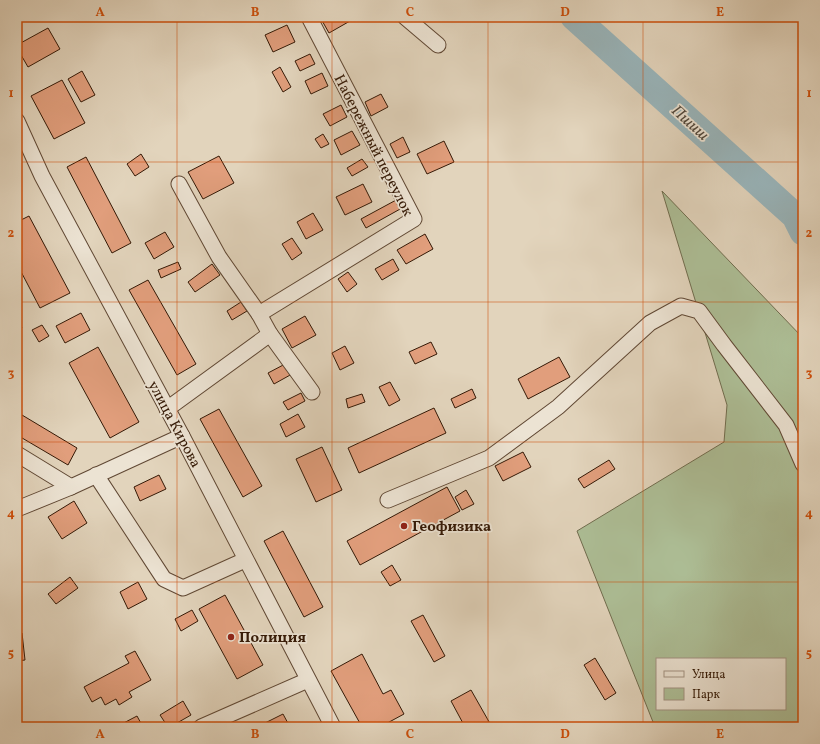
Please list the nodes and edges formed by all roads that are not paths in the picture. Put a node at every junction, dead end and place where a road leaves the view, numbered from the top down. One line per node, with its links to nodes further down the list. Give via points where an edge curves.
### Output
1 (309, 17): 6 (street, Набережный переулок, via 414,219)
2 (405, 17): 3 (street)
3 (438, 45)
4 (17, 121): 9 (street, улица Кирова, via 42,176)
5 (179, 184): 6 (street, via 218,257)
6 (259, 314): 7 (street)
7 (270, 334): 8 (street); 9 (street)
8 (312, 392)
9 (167, 409): 10 (street, улица Кирова)
10 (182, 436): 13 (street); 17 (street, улица Кирова)
11 (17, 454): 14 (street)
12 (803, 464): 15 (street, via 786,425 699,311 681,306 650,323 558,407 489,458)
13 (96, 475): 14 (street); 17 (street, via 164,579 183,588)
14 (71, 487): 16 (street)
15 (388, 500)
16 (17, 508)
17 (246, 560): 18 (street, улица Кирова)
18 (308, 680): 19 (street); 20 (street, улица Кирова)
19 (201, 727)
20 (333, 727)

